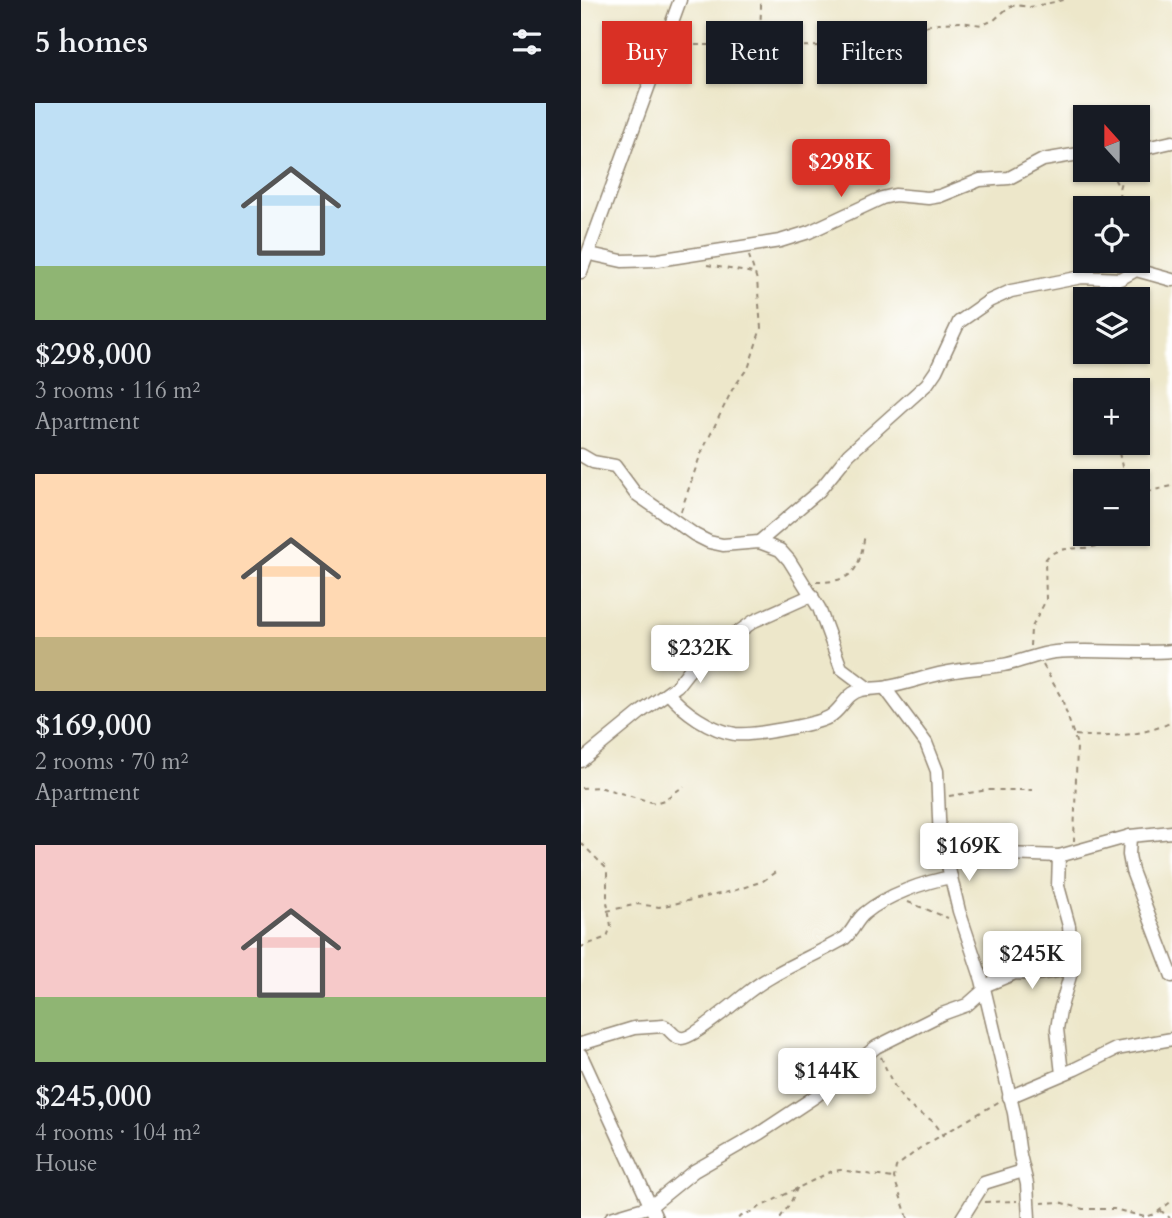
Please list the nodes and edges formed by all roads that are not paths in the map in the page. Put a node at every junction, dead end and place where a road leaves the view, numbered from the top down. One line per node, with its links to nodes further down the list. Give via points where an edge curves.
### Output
1 (680, 0): 5 (street)
2 (1172, 142): 3 (street)
3 (1150, 147)
4 (1073, 155): 5 (street, via 1033,163 1016,176 980,180 940,196 882,198 795,237 658,260 622,261)
5 (590, 254): 6 (street)
6 (581, 272)
7 (1172, 280): 9 (street, via 1136,270 1120,279 1088,276 1019,289 989,301 958,322 927,384 849,454 819,491)
8 (581, 455): 9 (street, via 615,466 635,493 709,542)
9 (759, 542): 10 (street, via 780,550)
10 (812, 595): 13 (street, via 841,668); 14 (street, via 754,621 702,654 684,680)
11 (1172, 651): 12 (street, via 1034,656)
12 (885, 688): 13 (street); 19 (street, via 930,753 937,771 938,830)
13 (869, 689): 14 (street, via 851,694 834,714 819,722 751,734 733,734 705,723)
14 (668, 693): 15 (street)
15 (581, 761)
16 (1172, 832): 17 (street)
17 (1130, 836): 18 (street); 21 (street, via 1132,871)
18 (1059, 856): 19 (street, via 959,852); 20 (street, via 1058,886 1069,926)
19 (950, 873): 22 (street); 24 (street, via 862,915 845,938 764,982 685,1038 664,1026 650,1026)
20 (1072, 969): 22 (street, via 1015,973); 26 (street, via 1057,1029)
21 (1172, 976)
22 (984, 988): 27 (street); 29 (street, via 967,1005 876,1047 816,1096 694,1171)
23 (1172, 1039): 26 (street, via 1116,1048)
24 (581, 1044)
25 (581, 1055): 29 (street)
26 (1062, 1074): 27 (street)
27 (1010, 1097): 28 (street)
28 (1023, 1171): 31 (street, via 984,1183); 32 (street)
29 (653, 1212): 30 (street)
30 (611, 1218)
31 (962, 1218)
32 (1029, 1218)

